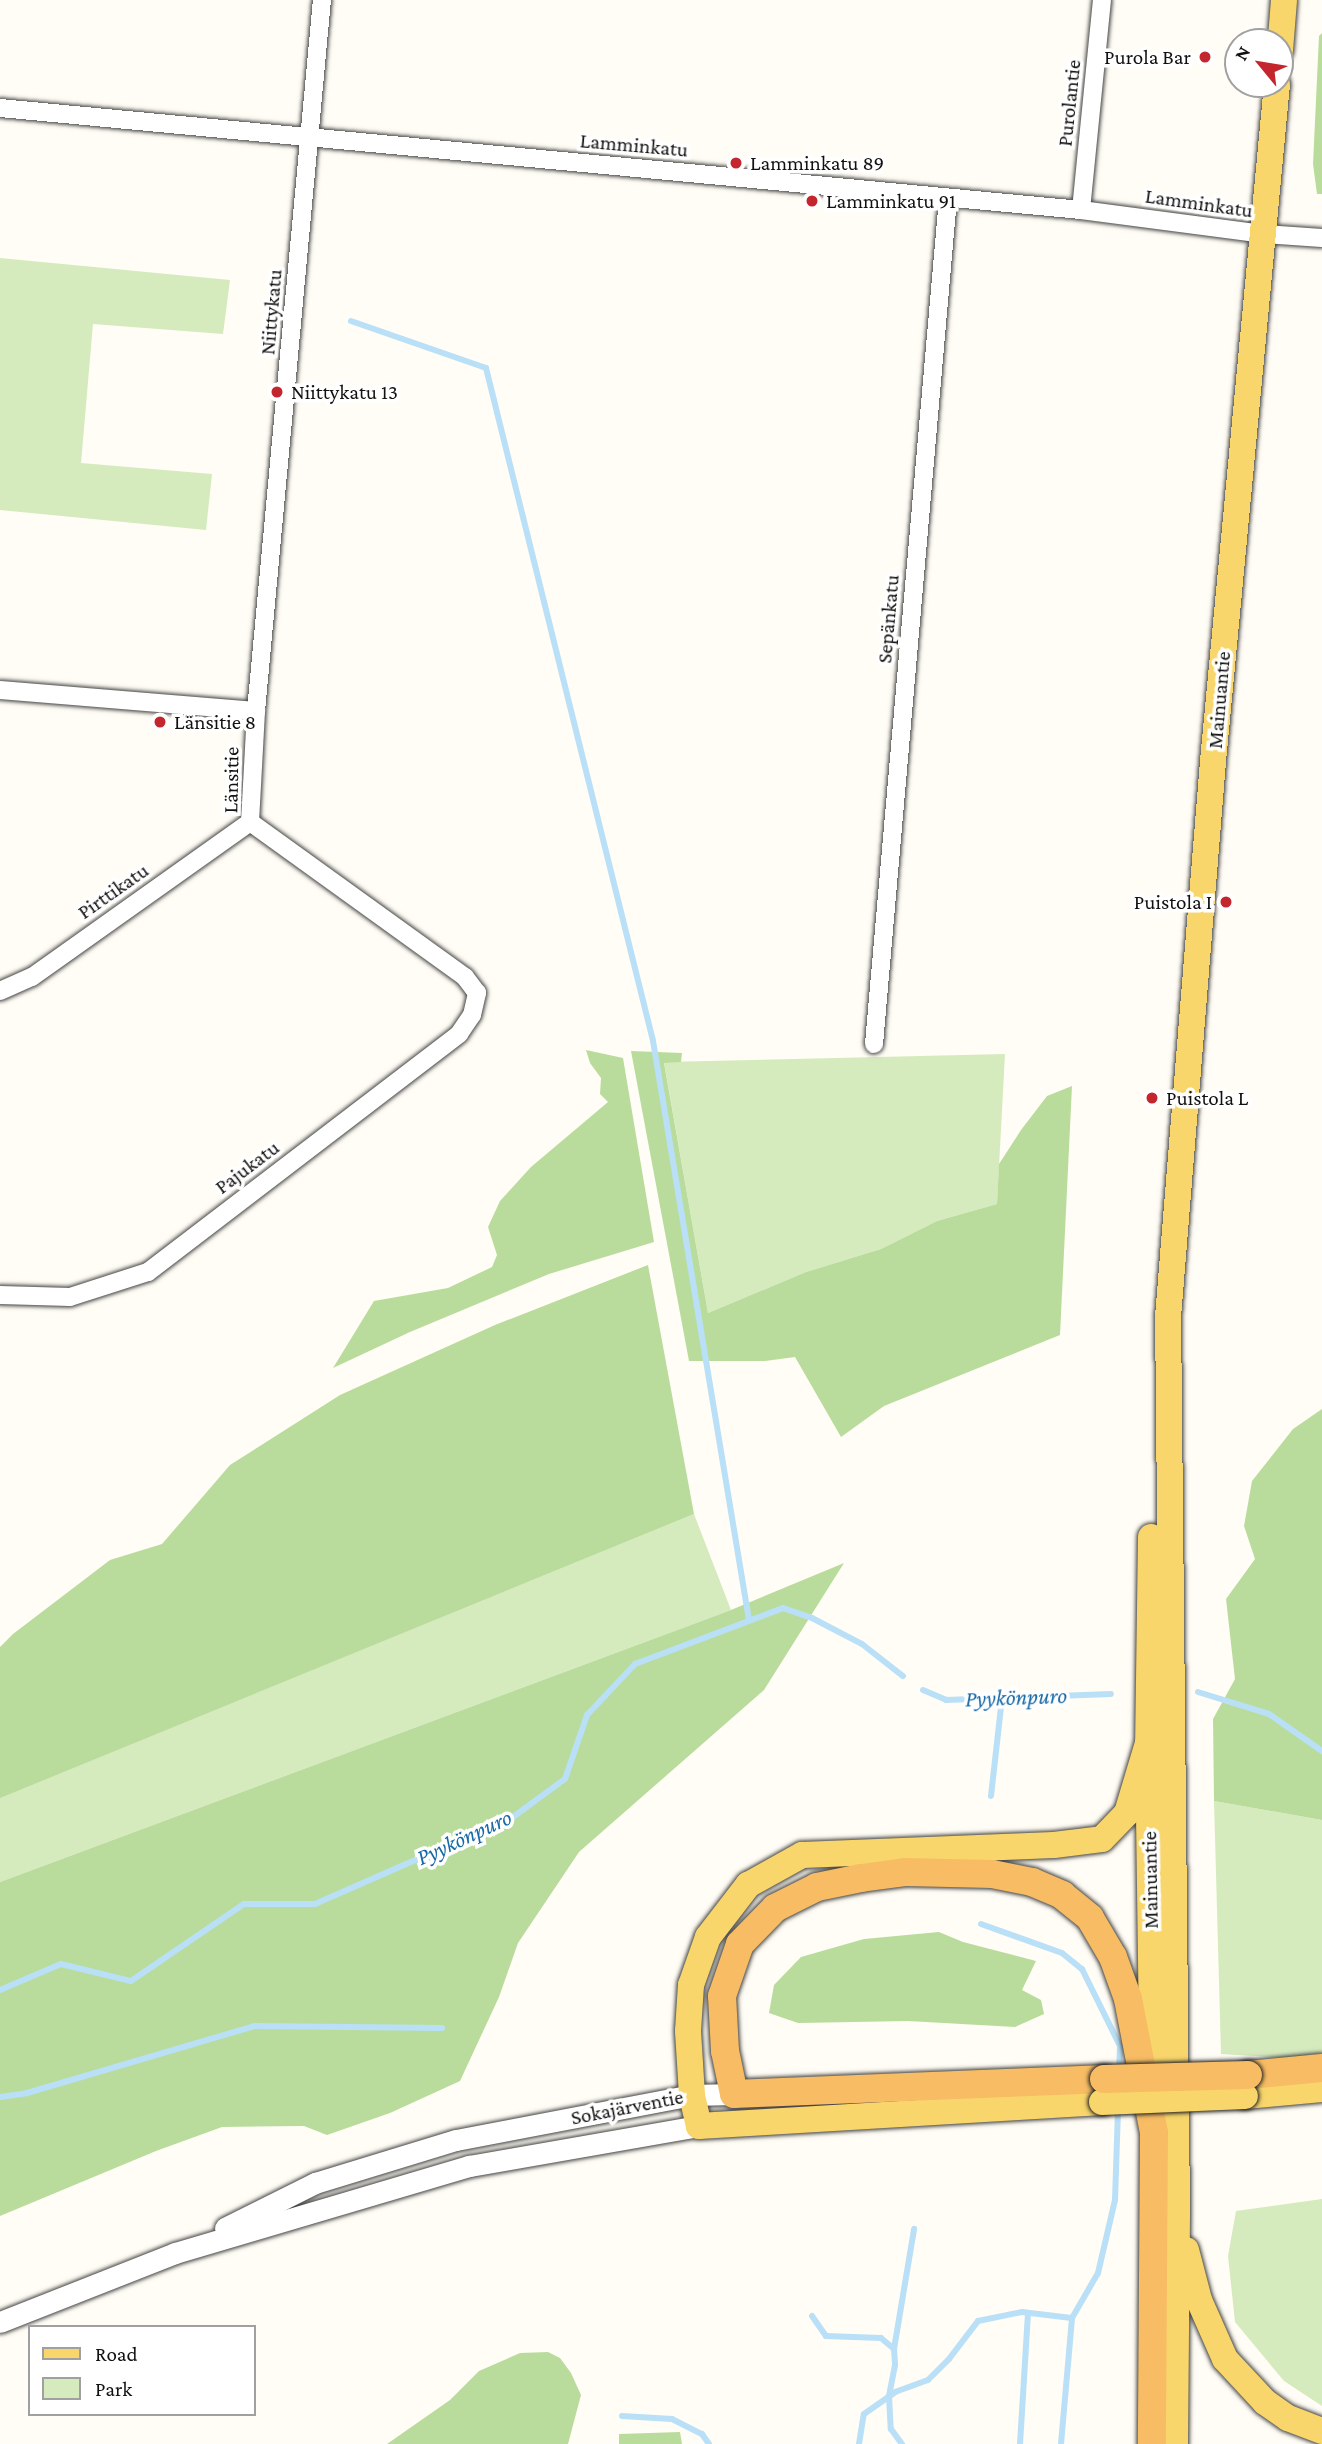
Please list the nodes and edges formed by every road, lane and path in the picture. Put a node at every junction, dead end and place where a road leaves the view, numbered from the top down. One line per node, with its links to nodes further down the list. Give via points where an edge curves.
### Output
1 (321, 0): 7 (street, Niittykatu)
2 (1102, 0): 9 (street, Purolantie)
3 (1284, 0): 4 (main road)
4 (1282, 28)
5 (1276, 98): 10 (main road, Mainuantie)
6 (0, 108): 7 (street, Lamminkatu)
7 (310, 137): 8 (street, Lamminkatu); 13 (street, Niittykatu)
8 (948, 198): 9 (street, Lamminkatu); 17 (street, Sepänkatu)
9 (1081, 210): 10 (street, Lamminkatu)
10 (1264, 234): 11 (street, Lamminkatu); 19 (main road, Mainuantie, via 1212,774)
11 (1322, 238)
12 (0, 690): 13 (street)
13 (256, 711): 14 (street, Länsitie)
14 (250, 822): 15 (street, Pirttikatu, via 32,977); 16 (street, Länsitie, via 446,962)
15 (0, 992)
16 (477, 993): 18 (street, Pajukatu, via 472,1015 459,1034 148,1272 70,1297)
17 (874, 1044)
18 (0, 1294)
19 (1168, 1317): 20 (main road, Mainuantie, via 1156,1365); 30 (main road, Mainuantie)
20 (1148, 1743): 26 (main road, via 1127,1813 1102,1839 802,1855 748,1885 708,1937 691,1985); 29 (main road, Mainuantie)
21 (1322, 2068): 22 (highway)
22 (1246, 2086): 23 (main road); 24 (highway, bridge)
23 (1322, 2089)
24 (1103, 2090): 25 (highway, Sokajärventie); 27 (main road, Sokajärventie)
25 (734, 2094): 26 (street, Sokajärventie); 27 (main road); 29 (highway, via 725,2051 722,1996 740,1944 775,1908 817,1887 861,1878 905,1872 992,1874 1032,1882 1062,1895 1090,1918 1113,1957 1128,1999)
26 (692, 2095): 28 (main road); 31 (street, Sokajärventie, via 456,2140 366,2167 314,2183)
27 (730, 2122): 28 (main road, Sokajärventie)
28 (699, 2126): 31 (street, Sokajärventie, via 469,2166)
29 (1154, 2133): 34 (highway, Mainuantie)
30 (1177, 2216): 33 (main road, via 1199,2300 1225,2359 1265,2402 1288,2418); 35 (main road, Mainuantie)
31 (175, 2253): 32 (street, Sokajärventie)
32 (0, 2322)
33 (1322, 2431)
34 (1152, 2444)
35 (1175, 2444)

